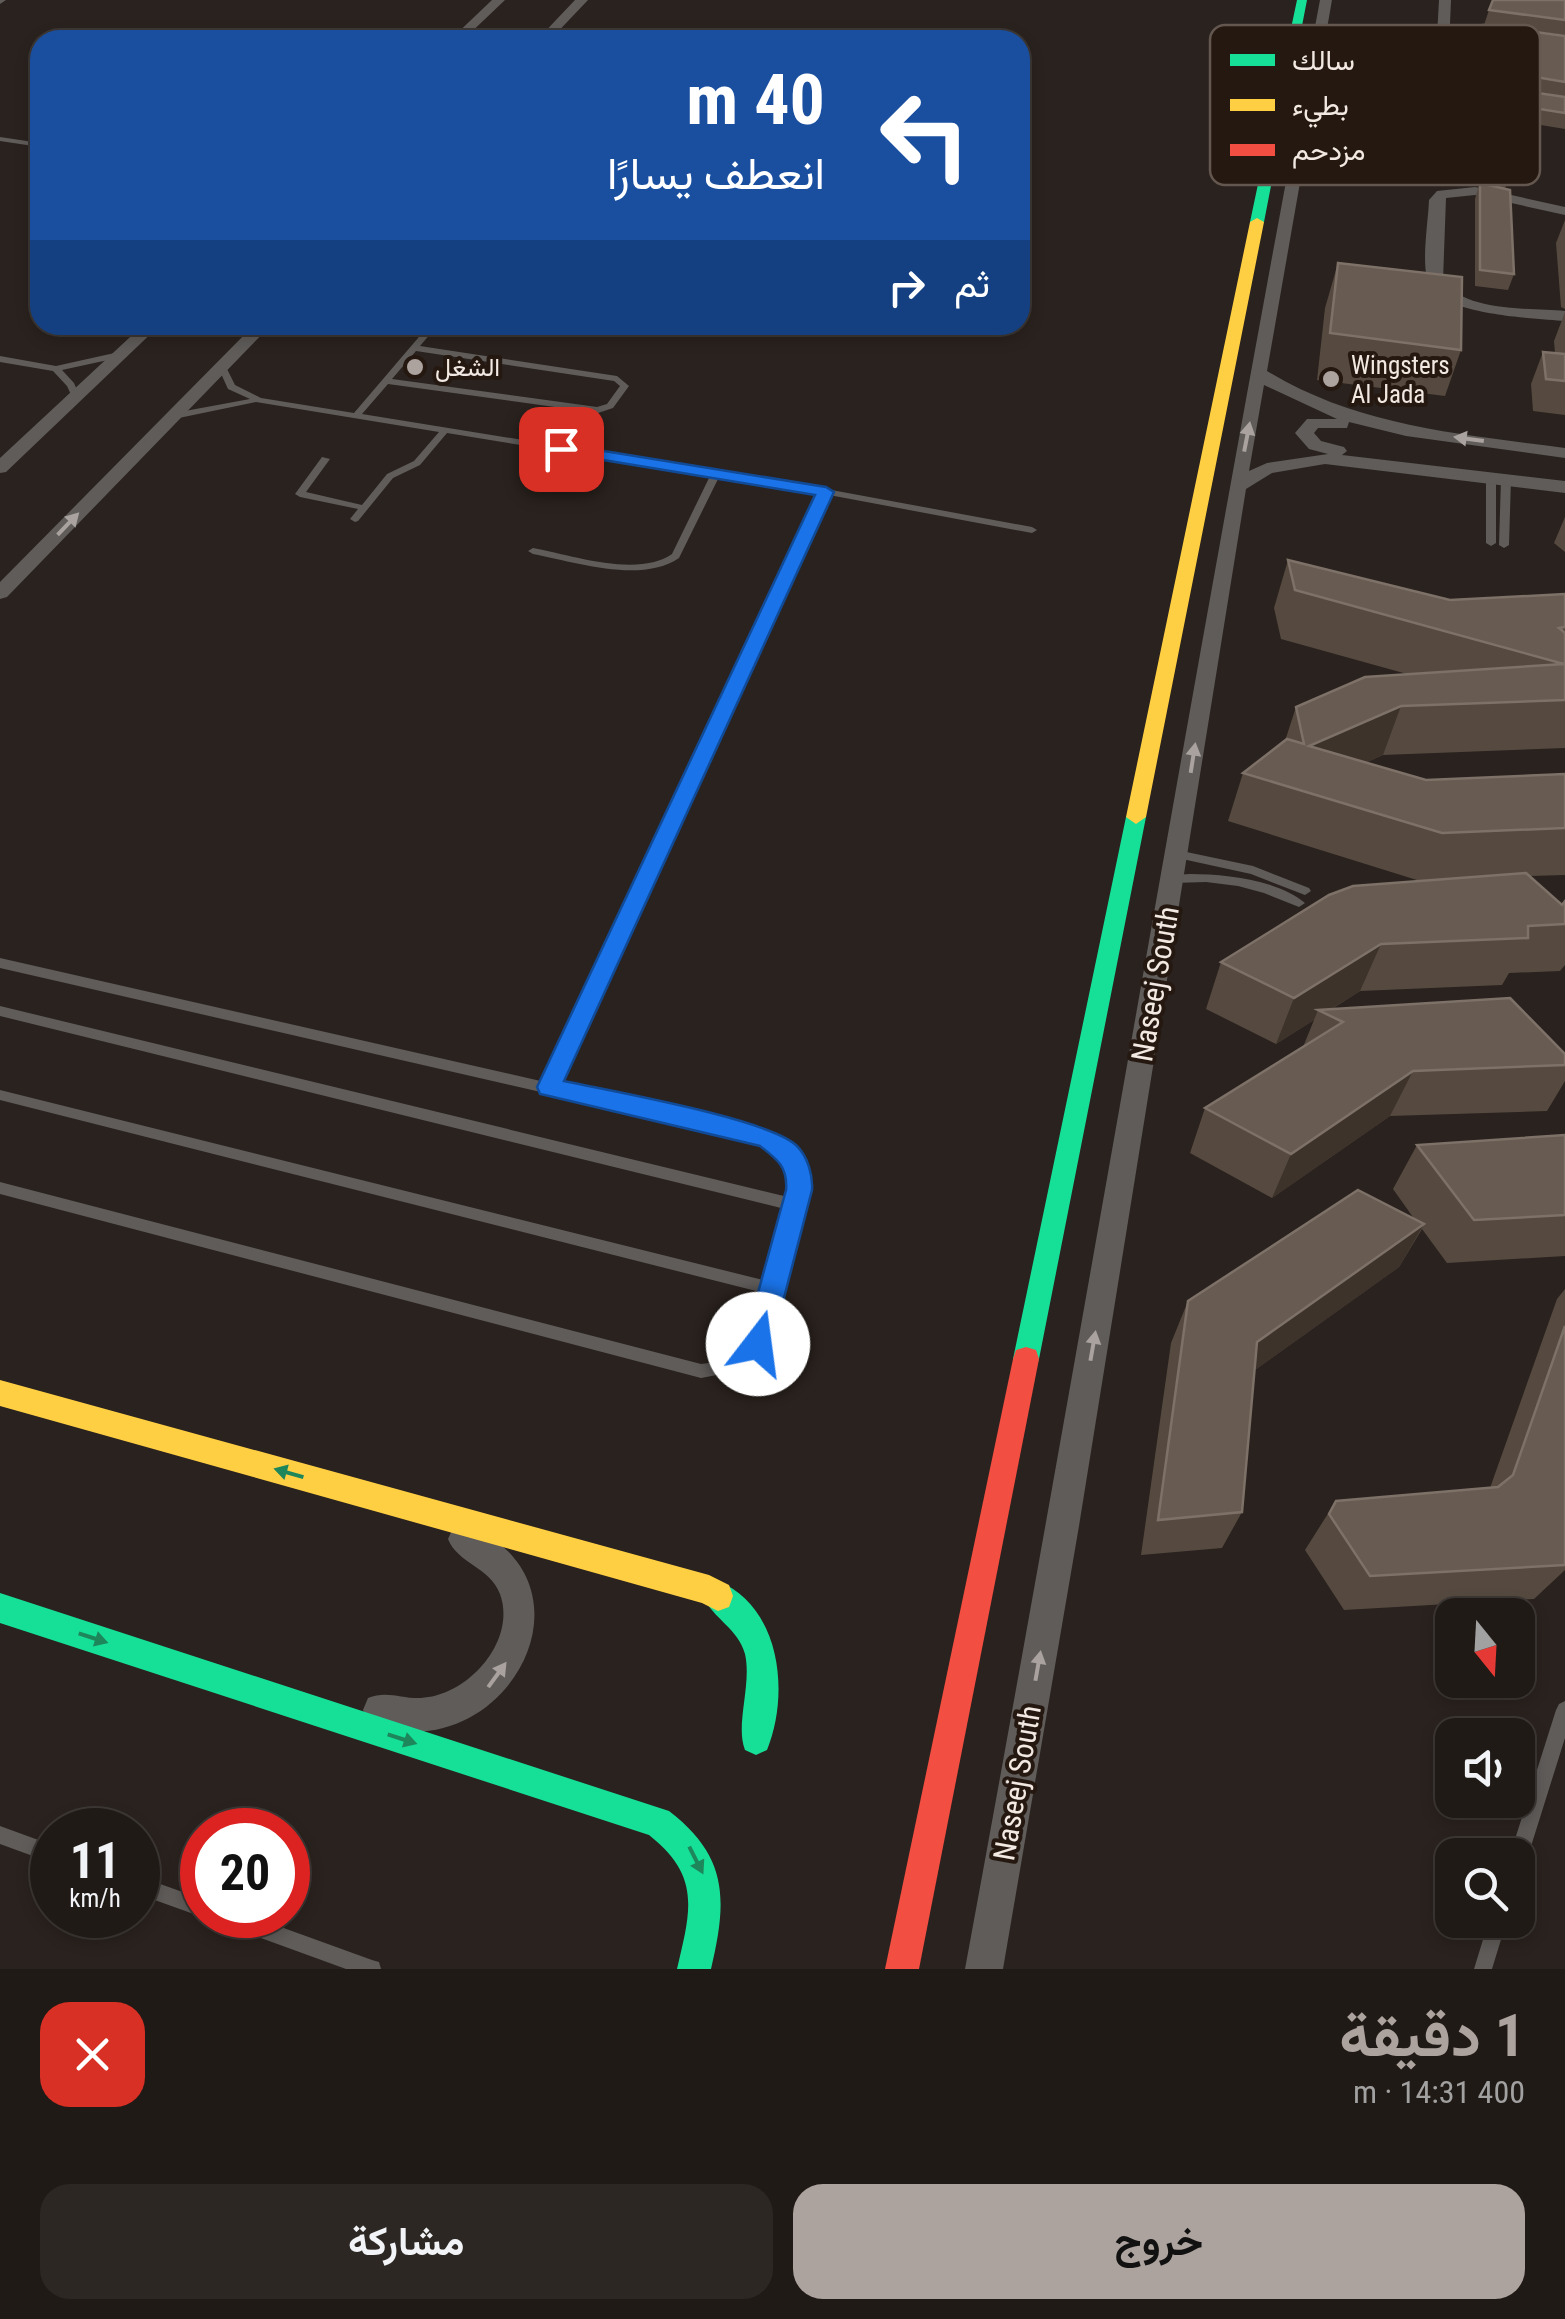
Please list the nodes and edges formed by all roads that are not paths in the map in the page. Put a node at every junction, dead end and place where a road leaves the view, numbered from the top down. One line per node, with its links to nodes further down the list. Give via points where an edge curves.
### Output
1 (498, 0): 9 (street)
2 (582, 0): 10 (street)
3 (1302, 0): 6 (street)
4 (1326, 0): 7 (street, Naseej South)
5 (1446, 0): 8 (street)
6 (1297, 25)
7 (1321, 25)
8 (1444, 25)
9 (466, 30)
10 (553, 30)
11 (1540, 39): 12 (street)
12 (1565, 43)
13 (1540, 101): 14 (street)
14 (1565, 105)
15 (0, 140): 16 (lane)
16 (30, 144)
17 (1264, 185): 74 (street)
18 (1292, 185): 29 (street, Naseej South)
19 (1565, 211): 20 (street, via 1476,192 1442,194 1436,200 1435,282 1465,303)
20 (1565, 316)
21 (142, 335): 25 (street)
22 (253, 335): 27 (street)
23 (425, 335): 24 (lane)
24 (414, 348): 30 (lane); 30 (lane, via 617,379 625,386 613,404 598,410)
25 (122, 354): 28 (lane); 31 (street)
26 (0, 359): 28 (lane)
27 (222, 367): 32 (lane, via 231,387); 33 (street)
28 (56, 369): 31 (lane)
29 (1258, 374): 35 (street, via 1324,411); 43 (street, Naseej South, one-way to 29)
30 (386, 382): 34 (lane)
31 (76, 397): 39 (street)
32 (259, 400): 33 (lane); 34 (lane)
33 (174, 416): 52 (street, one-way to 33)
34 (356, 416): 36 (lane)
35 (1401, 428): 37 (street, one-way to 35); 40 (street, via 1320,422 1304,433 1322,448)
36 (445, 430): 41 (lane); 46 (lane, via 417,463 390,476)
37 (1565, 453)
38 (325, 459): 46 (lane, via 300,494)
39 (0, 468)
40 (1426, 470): 42 (street); 43 (street, via 1309,459 1268,468)
41 (716, 474): 45 (lane); 51 (lane, via 667,566 640,569)
42 (1499, 478): 44 (street); 49 (lane); 50 (lane)
43 (1237, 487): 53 (street, Naseej South, one-way to 43)
44 (1565, 487)
45 (826, 492): 48 (lane); 56 (lane)
46 (364, 508): 47 (lane)
47 (354, 519)
48 (1032, 530)
49 (1491, 543)
50 (1504, 545)
51 (534, 551)
52 (0, 593)
53 (1175, 866): 53 (lane, via 1249,882 1302,897 1253,870); 75 (street, Naseej South, one-way to 53)
54 (0, 963): 56 (lane)
55 (0, 1011): 59 (lane)
56 (549, 1087): 59 (lane, via 767,1138 797,1165)
57 (0, 1095): 60 (lane)
58 (0, 1188): 60 (lane, via 701,1371 728,1367 750,1354)
59 (795, 1204): 60 (lane)
60 (773, 1289)
61 (0, 1393): 62 (street, one-way to 61)
62 (383, 1499): 64 (street, one-way to 62, via 331,1695 427,1717 469,1702 507,1661 520,1609 509,1572 482,1546 420,1525); 66 (street, via 723,1598 747,1621 762,1652 767,1687)
63 (0, 1608): 64 (street, one-way to 64)
64 (278, 1699): 73 (street, one-way to 73, via 673,1830 696,1857 707,1892)
65 (1565, 1710): 68 (lane)
66 (756, 1740)
67 (0, 1835): 69 (lane)
68 (1525, 1838)
69 (30, 1846)
70 (286, 1938): 72 (lane)
71 (1492, 1938): 76 (lane)
72 (372, 1969)
73 (694, 1969)
74 (902, 1969)
75 (984, 1969)
76 (1482, 1969)

